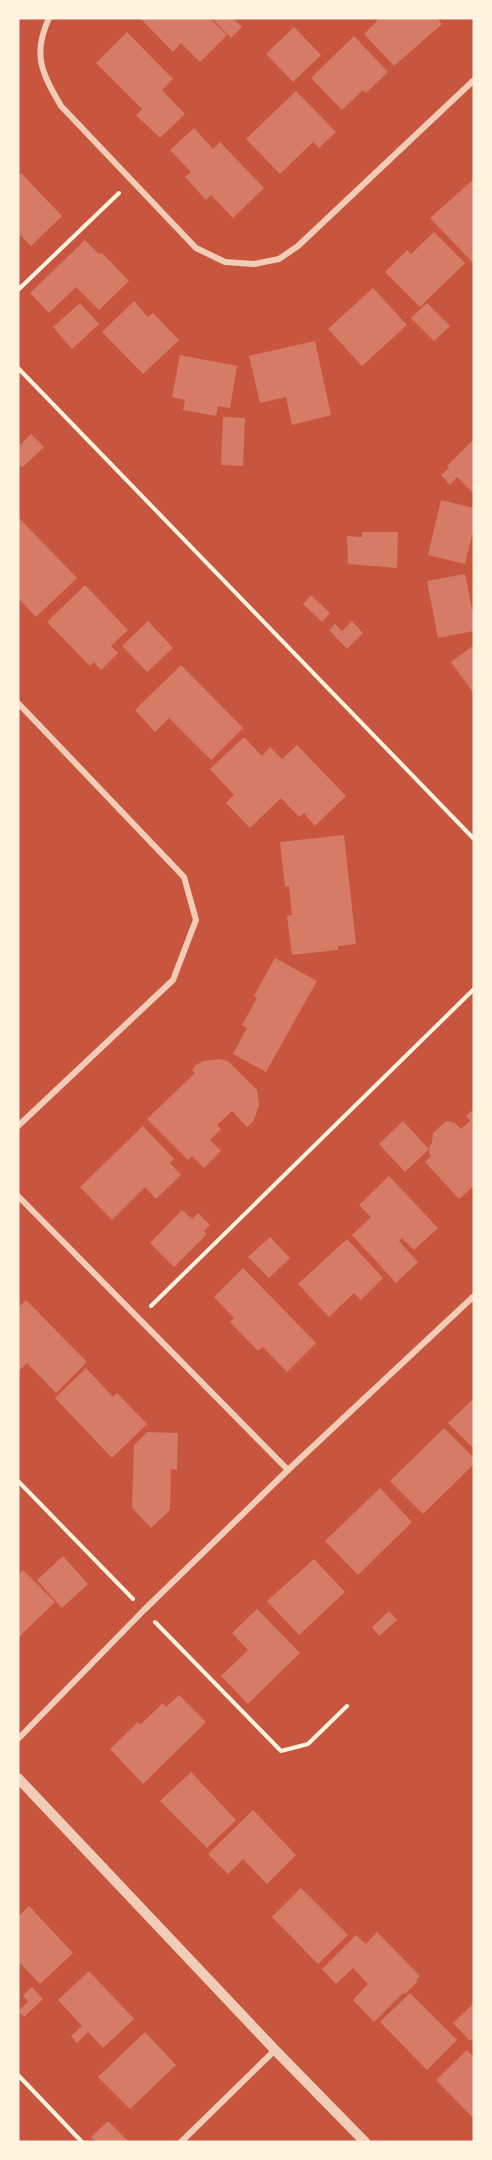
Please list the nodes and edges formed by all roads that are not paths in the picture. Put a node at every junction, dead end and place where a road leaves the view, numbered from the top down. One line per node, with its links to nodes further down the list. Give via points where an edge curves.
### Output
1 (49, 18): 2 (street, via 39,48 45,78 61,106 196,248 225,262 254,264 279,259 298,246)
2 (474, 80)
3 (18, 703): 4 (street, via 184,877 196,920 173,980)
4 (18, 1126)
5 (18, 1196): 7 (street)
6 (474, 1296): 7 (street)
7 (288, 1470): 8 (street)
8 (18, 1739)
9 (18, 1778): 10 (street)
10 (275, 2050): 11 (street); 12 (street)
11 (181, 2142)
12 (365, 2142)

